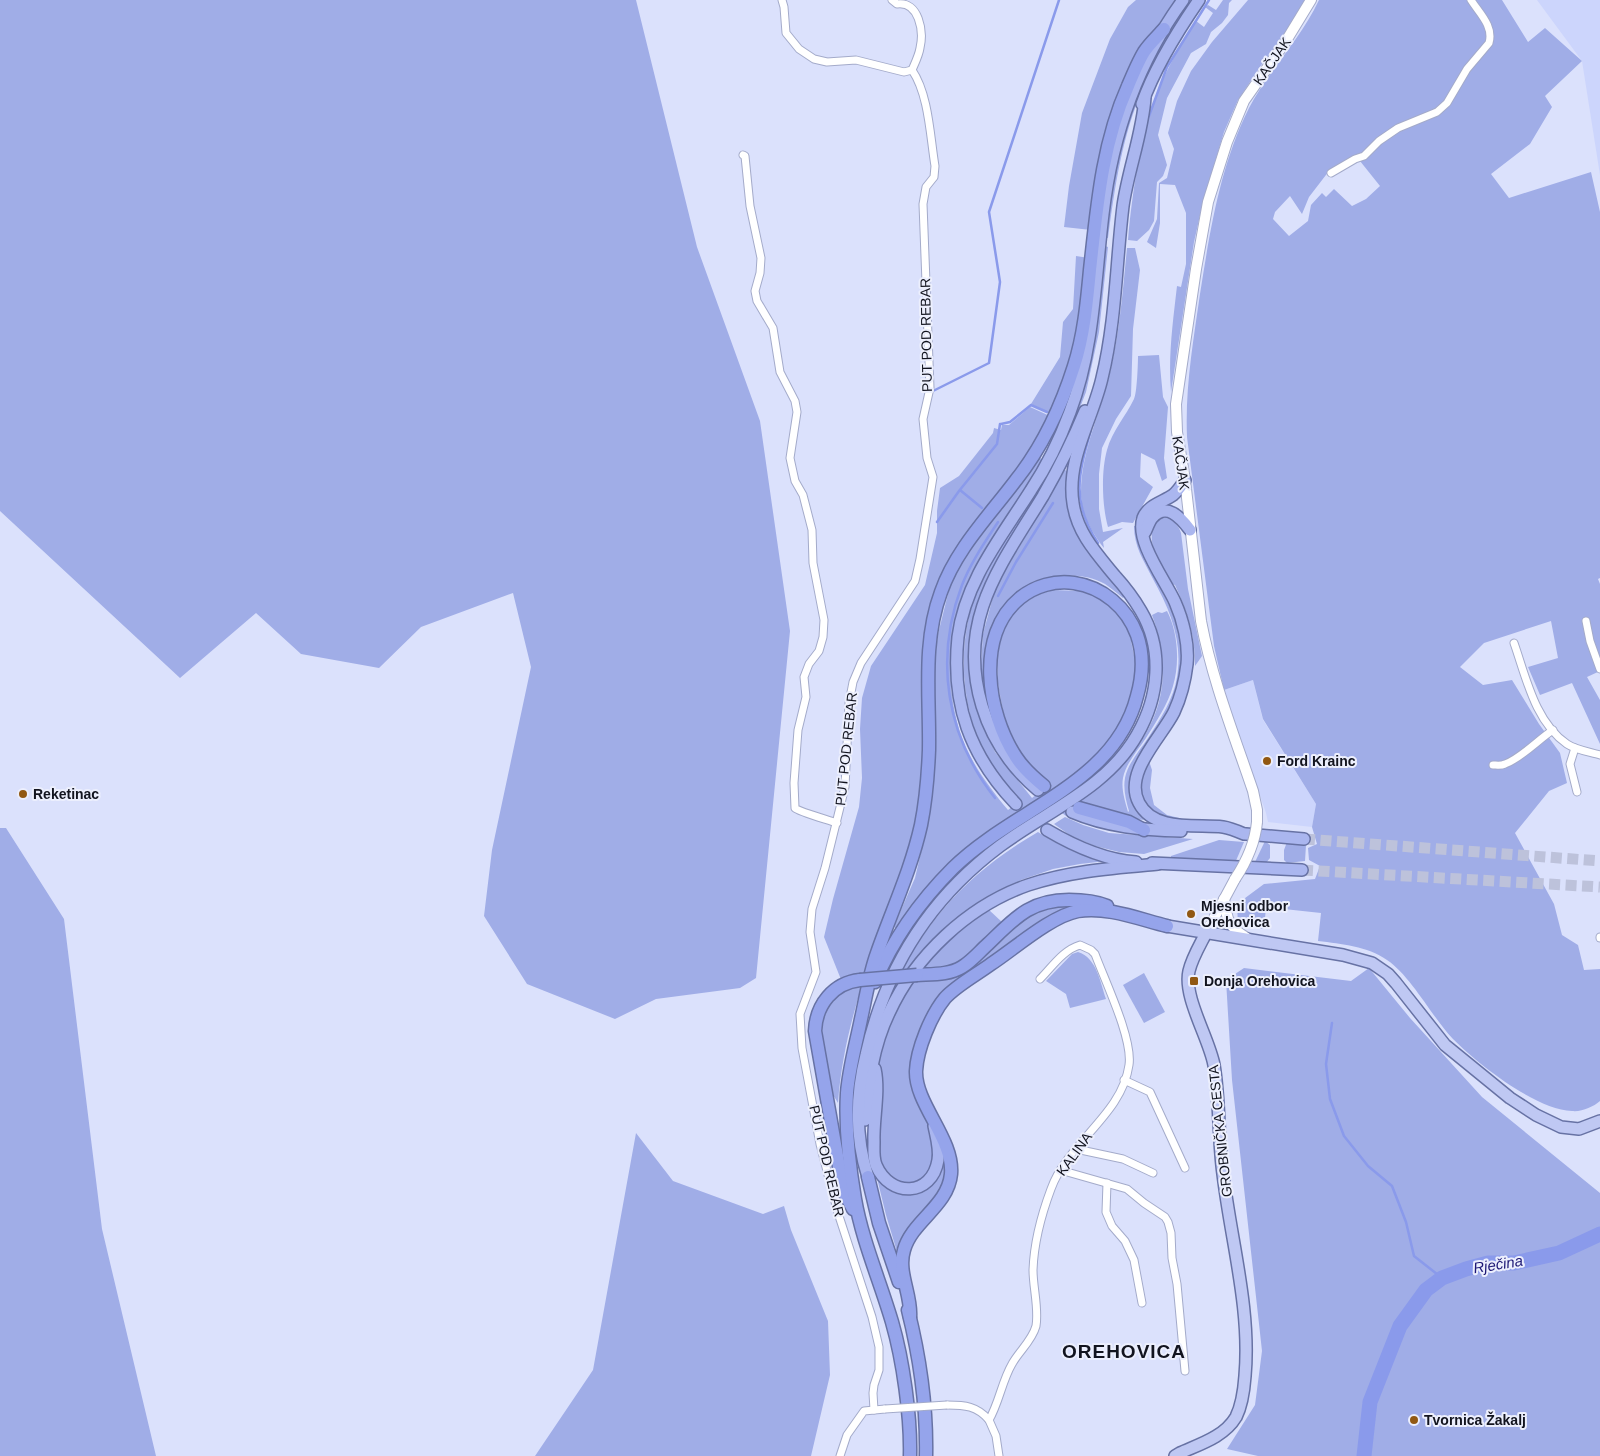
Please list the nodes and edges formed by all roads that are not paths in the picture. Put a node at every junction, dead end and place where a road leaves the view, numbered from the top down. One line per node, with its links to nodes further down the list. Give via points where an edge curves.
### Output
1 (782, 0): 8 (street, via 786,33 799,49 814,59 827,62 856,60 904,72)
2 (892, 0): 8 (street, via 896,4 911,6 922,34)
3 (1183, 0): 7 (highway)
4 (1200, 0): 9 (highway, via 1169,47)
5 (1311, 0): 12 (main road, KAČJAK, via 1244,101 1208,202 1176,404)
6 (1471, 0): 11 (street, via 1486,22 1490,38 1446,104 1437,112 1398,128 1364,156)
7 (1164, 29): 24 (highway, via 1138,78 1110,163 1090,334 1070,412 1052,454 974,582 961,619 957,656 960,705 967,730 996,780); 39 (highway, via 1144,51 1136,67 1120,103 1108,145 1097,206 1082,337 1065,394 1037,450 968,542 940,594 929,645 929,751 922,822 902,891 876,954)
8 (912, 70): 26 (street, PUT POD REBAR, via 923,95 934,166 934,177 926,187 923,204 930,388 924,419 933,477 915,581 861,663 853,682 845,787)
9 (1145, 97): 22 (highway, via 1120,183 1106,325 1085,411 1062,462 990,585 976,636 974,667 986,719 1003,752 1023,777); 48 (highway, via 1124,206 1108,353 1078,454 1072,500 1090,545 1129,593 1149,626 1157,662 1152,699 1138,734 1116,764 1089,788 999,847 958,882 935,908 898,962 879,1006 861,1073 859,1139)
10 (743, 155): 26 (street, PUT POD REBAR, via 761,258 755,291 757,301 773,328 780,372 795,401 790,458 795,481 804,495 812,530 813,563 824,620 819,651 804,678 806,697 798,730 795,808)
11 (1331, 174)
12 (1185, 480): 13 (main road, KAČJAK); 14 (highway, via 1180,489 1148,510 1143,518)
13 (1190, 530): 14 (highway, via 1176,514 1164,511 1152,519); 33 (main road, KAČJAK, bridge, via 1205,644 1257,810 1252,848)
14 (1144, 534): 29 (highway, via 1146,546 1180,618 1187,664 1182,692 1173,713 1138,771 1137,798 1145,812 1161,822 1225,827)
15 (1586, 621): 17 (street)
16 (1514, 643): 18 (street, via 1534,702)
17 (1600, 669)
18 (1553, 730): 19 (street); 21 (street, via 1504,764)
19 (1575, 748): 20 (street); 23 (street, via 1570,764)
20 (1600, 755)
21 (1493, 765)
22 (1041, 788): 39 (highway, via 1014,755 995,708 990,672 992,646 1006,612 1024,595 1045,585 1072,582 1101,592 1120,608 1132,624 1142,654 1142,670 1130,720 1115,744 1089,771 992,836 954,867 932,891 890,950)
23 (1577, 792)
24 (1016, 804)
25 (1076, 810): 28 (highway, via 1129,822)
26 (837, 823): 54 (street, PUT POD REBAR, via 812,909 810,932 816,972 800,1014 802,1048 830,1186 876,1334 880,1361 874,1384)
27 (1047, 830): 31 (highway, via 1098,854)
28 (1144, 830): 29 (highway)
29 (1244, 834): 30 (highway)
30 (1304, 839)
31 (1158, 864): 32 (highway); 40 (highway, via 1078,872 1027,886 1000,898 963,922 929,953 898,995 883,1027)
32 (1302, 870)
33 (1224, 899): 36 (main road, KAČJAK); 37 (main road, via 1232,928)
34 (1132, 917): 35 (highway); 42 (highway, via 1088,910 1061,917 946,997 928,1028 917,1064 919,1086); 50 (highway, bridge, via 1086,900 1046,902 1018,916 961,968 860,980 842,985 828,996 819,1010 815,1032 842,1186)
35 (1167, 926): 36 (main road)
36 (1206, 934): 37 (main road); 60 (main road, GROBNIČKA CESTA, via 1189,970 1188,984 1210,1049 1216,1081 1223,1174 1246,1335 1246,1367 1244,1392 1236,1417 1214,1438)
37 (1250, 940): 43 (main road, via 1372,963 1388,974 1445,1045 1518,1103 1560,1127 1586,1128)
38 (1040, 979): 41 (street, KALINA, via 1074,947 1080,945 1095,954 1127,1039 1129,1058)
39 (860, 1022): 50 (highway, via 847,1094 848,1147)
40 (873, 1062): 42 (highway, via 877,1085 874,1157 880,1173 896,1187 907,1190 920,1187 935,1169 939,1154); 48 (highway, via 865,1120)
41 (1124, 1080): 44 (street, KALINA, via 1109,1109); 45 (street, via 1150,1092)
42 (933, 1119): 52 (highway, via 949,1154 950,1180 941,1200 914,1231 904,1250 903,1271 910,1298)
43 (1600, 1121)
44 (1076, 1149): 46 (street, KALINA); 47 (street, via 1123,1159)
45 (1185, 1168)
46 (1060, 1170): 49 (street); 55 (street, KALINA, via 1051,1188 1035,1249 1036,1327 1011,1364)
47 (1153, 1173)
48 (868, 1176): 52 (highway)
49 (1107, 1183): 51 (street, via 1106,1212 1134,1260); 53 (street, via 1127,1189 1165,1217 1170,1226)
50 (860, 1220): 57 (highway, via 893,1326 905,1388)
51 (1142, 1303)
52 (910, 1317): 58 (highway, via 924,1392)
53 (1185, 1371)
54 (874, 1410): 55 (street, bridge, via 947,1404 972,1407); 56 (street, via 864,1411 847,1435)
55 (989, 1420): 59 (street)
56 (840, 1456)
57 (910, 1456)
58 (926, 1456)
59 (999, 1456)
60 (1175, 1456)

